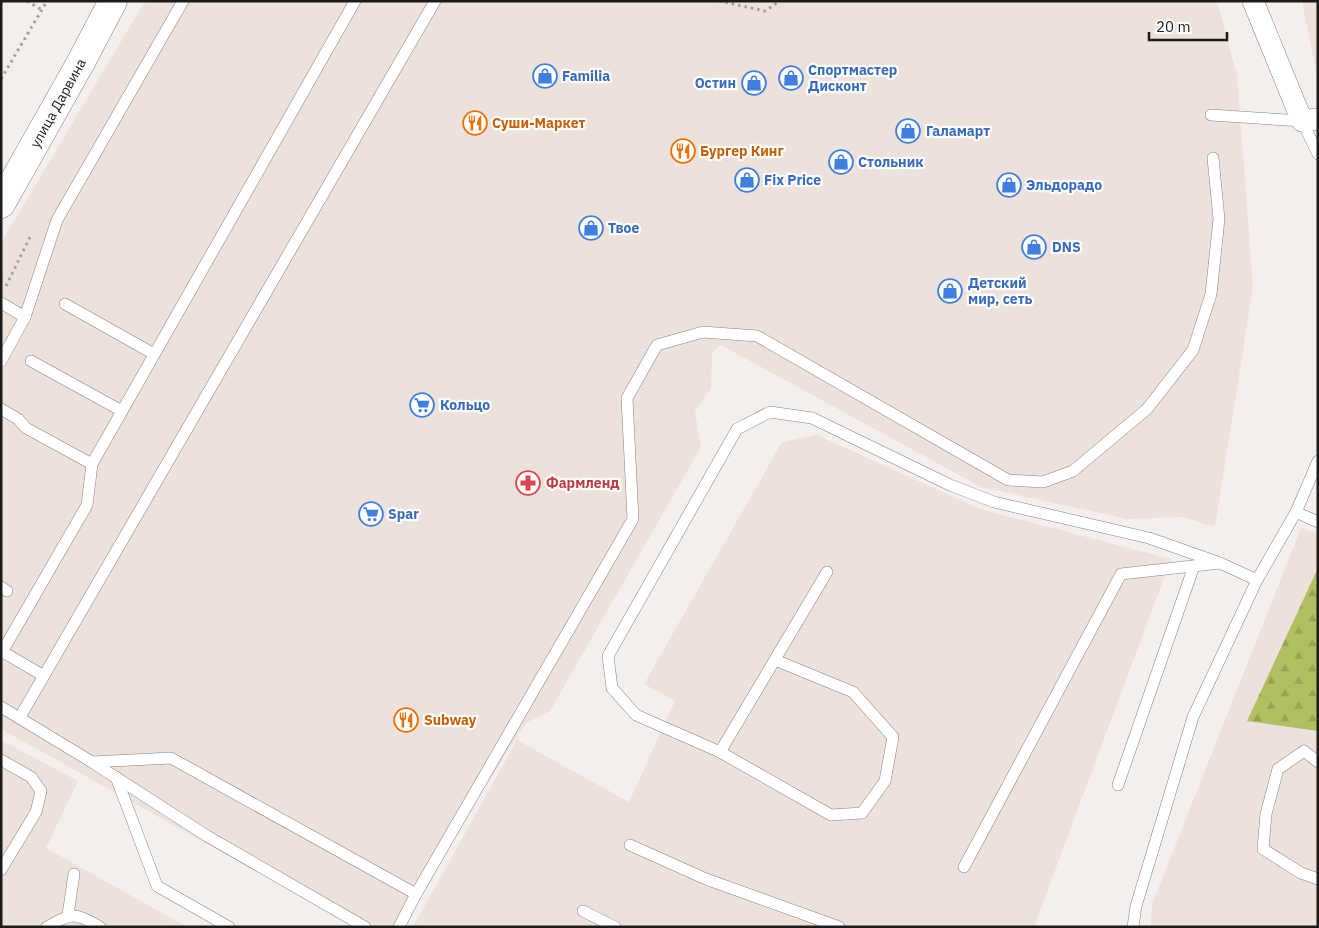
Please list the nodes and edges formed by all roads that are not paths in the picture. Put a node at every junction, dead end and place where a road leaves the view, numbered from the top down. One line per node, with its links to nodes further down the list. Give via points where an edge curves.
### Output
1 (113, 1): 10 (main road, улица Дарвина)
2 (184, 1): 13 (lane, via 57,220)
3 (355, 1): 14 (lane)
4 (435, 1): 29 (lane)
5 (1253, 1): 7 (street)
6 (1212, 115): 7 (lane)
7 (1310, 120): 8 (lane)
8 (1318, 154)
9 (1213, 158): 43 (lane, via 1219,219 1211,294 1193,350 1147,409 1073,471 1043,482 1008,480 758,336 703,332 657,345 627,398 632,519)
10 (1, 204)
11 (1, 303): 13 (lane)
12 (65, 304): 14 (lane)
13 (25, 317): 15 (lane)
14 (154, 354): 18 (lane)
15 (1, 361)
16 (31, 361): 18 (lane)
17 (1, 409): 20 (lane, via 26,428)
18 (122, 411): 20 (lane)
19 (1318, 460): 21 (lane)
20 (92, 464): 27 (lane, via 87,505)
21 (1296, 512): 22 (lane); 26 (lane)
22 (1318, 522)
23 (1220, 563): 24 (lane); 26 (lane); 32 (lane, via 1149,538 994,502 950,485 812,418 770,412 737,429 608,656 612,688 636,715)
24 (1194, 566): 37 (lane); 39 (lane, via 1121,574)
25 (827, 572): 28 (lane)
26 (1257, 580): 53 (lane, via 1193,716 1136,906)
27 (1, 652): 29 (lane)
28 (775, 660): 32 (lane); 32 (lane, via 853,692 893,737 885,781 862,813 831,815)
29 (44, 676): 31 (lane)
30 (1, 707): 31 (lane)
31 (20, 717): 34 (lane)
32 (720, 752)
33 (1, 760): 40 (lane, via 31,777 41,791 36,812)
34 (92, 762): 36 (lane); 43 (lane, via 172,758)
35 (1318, 762): 42 (lane, via 1304,751 1278,769 1266,814 1263,849 1301,873)
36 (116, 778): 48 (lane, via 156,886); 49 (lane, via 207,836)
37 (1118, 786)
38 (630, 845): 52 (lane, via 706,880)
39 (964, 867)
40 (1, 870)
41 (74, 874): 45 (lane)
42 (1318, 878)
43 (416, 894): 50 (lane)
44 (583, 911): 51 (lane)
45 (68, 915): 46 (lane); 47 (lane, via 85,918)
46 (47, 927)
47 (100, 927)
48 (229, 927)
49 (365, 927)
50 (399, 927)
51 (615, 927)
52 (839, 927)
53 (1133, 927)

